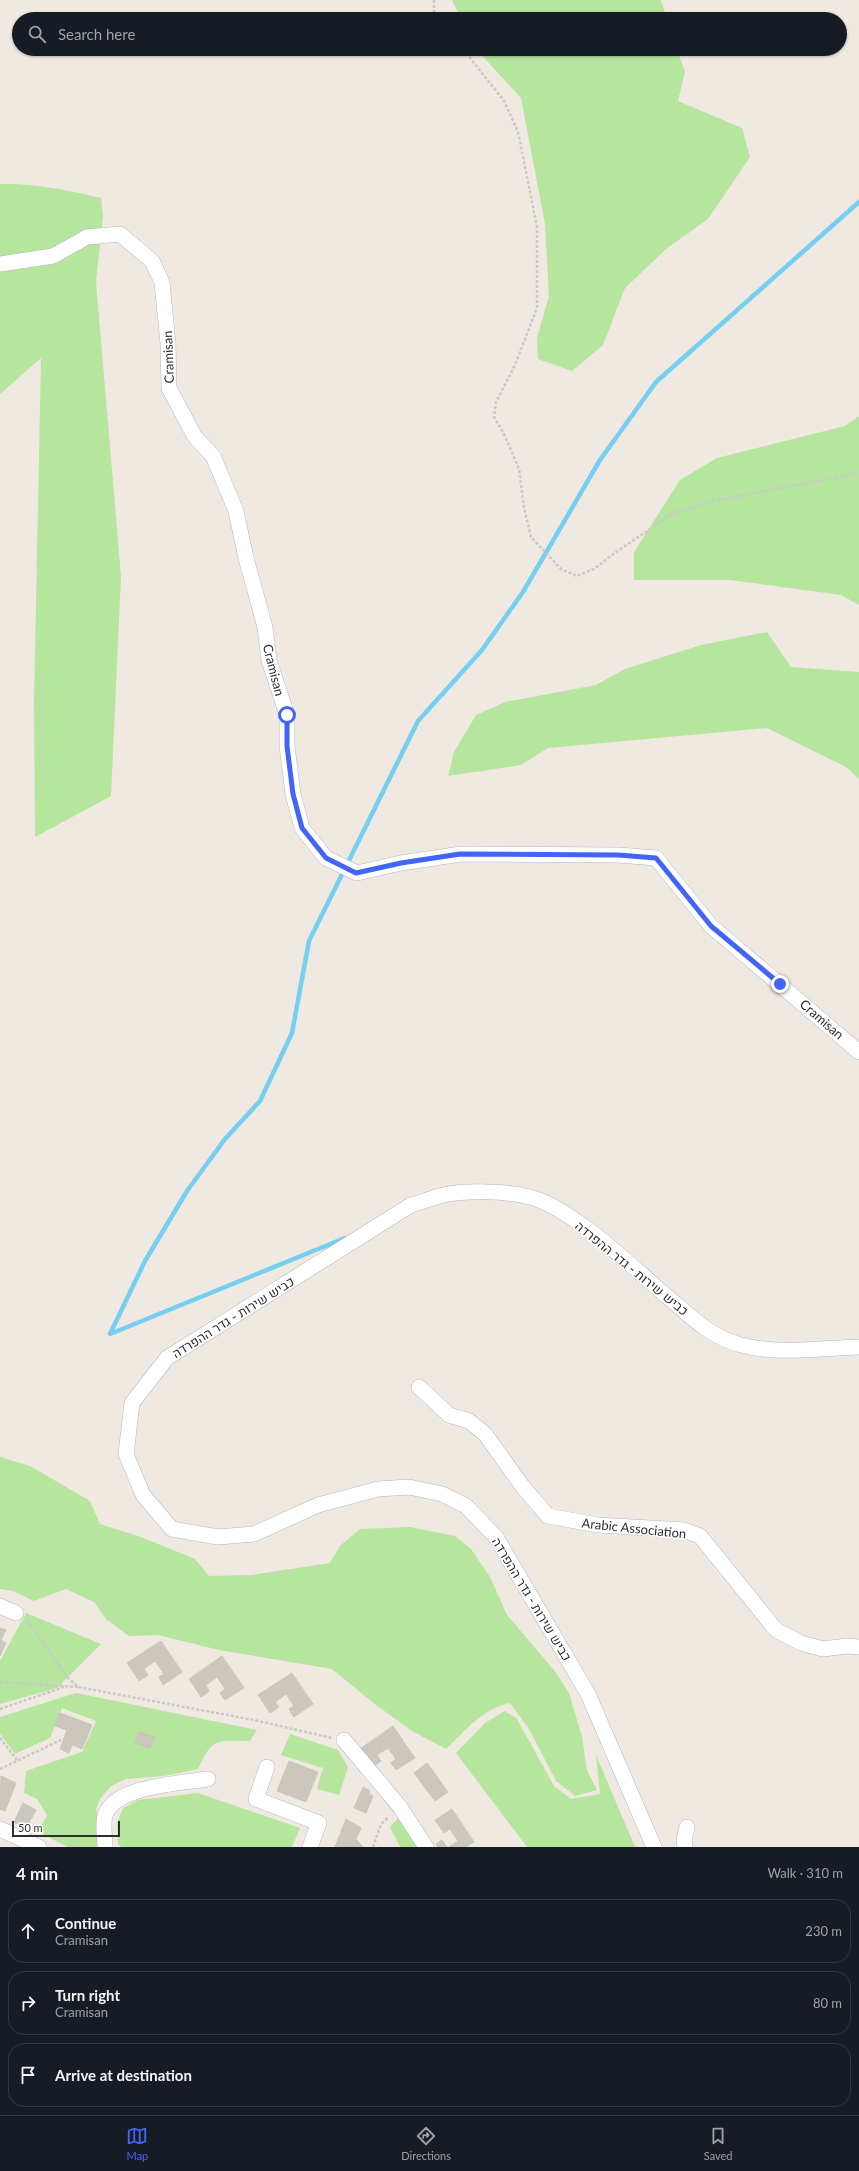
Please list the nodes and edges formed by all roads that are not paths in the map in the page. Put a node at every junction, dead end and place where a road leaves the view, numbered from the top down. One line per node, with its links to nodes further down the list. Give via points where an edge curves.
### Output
1 (0, 264): 2 (street, Cramisan, via 53,256 87,237 120,234 152,261 162,282 168,337 169,388 195,437 213,456 236,511 265,627 269,660 287,715 287,746 293,794 302,828 326,858 356,873 460,854 618,855 656,858 711,926)
2 (859, 1052)
3 (859, 1347): 17 (street, כביש שירות - גדר ההפרדה, via 780,1350 741,1345 706,1330 583,1226 552,1207 530,1197 494,1193 444,1195 411,1205 399,1212 167,1358 132,1403 126,1454 143,1495 172,1529 218,1537 254,1534 318,1505 378,1489 409,1487 442,1494 466,1506 496,1537 588,1694)
4 (418, 1387): 7 (street, Arabic Association, via 449,1415 469,1422 485,1434 522,1487 548,1516 598,1525 684,1530 700,1536 776,1630 802,1643 823,1649)
5 (0, 1606): 6 (street)
6 (16, 1613)
7 (859, 1647)
8 (344, 1740): 16 (street, via 400,1808)
9 (267, 1767): 15 (street, via 256,1799 319,1824)
10 (208, 1779): 14 (street, via 132,1792 115,1800 105,1813)
11 (688, 1827): 18 (street, via 684,1840)
12 (0, 1829): 13 (street)
13 (39, 1847)
14 (105, 1847)
15 (310, 1847)
16 (426, 1847)
17 (654, 1847)
18 (685, 1847)

